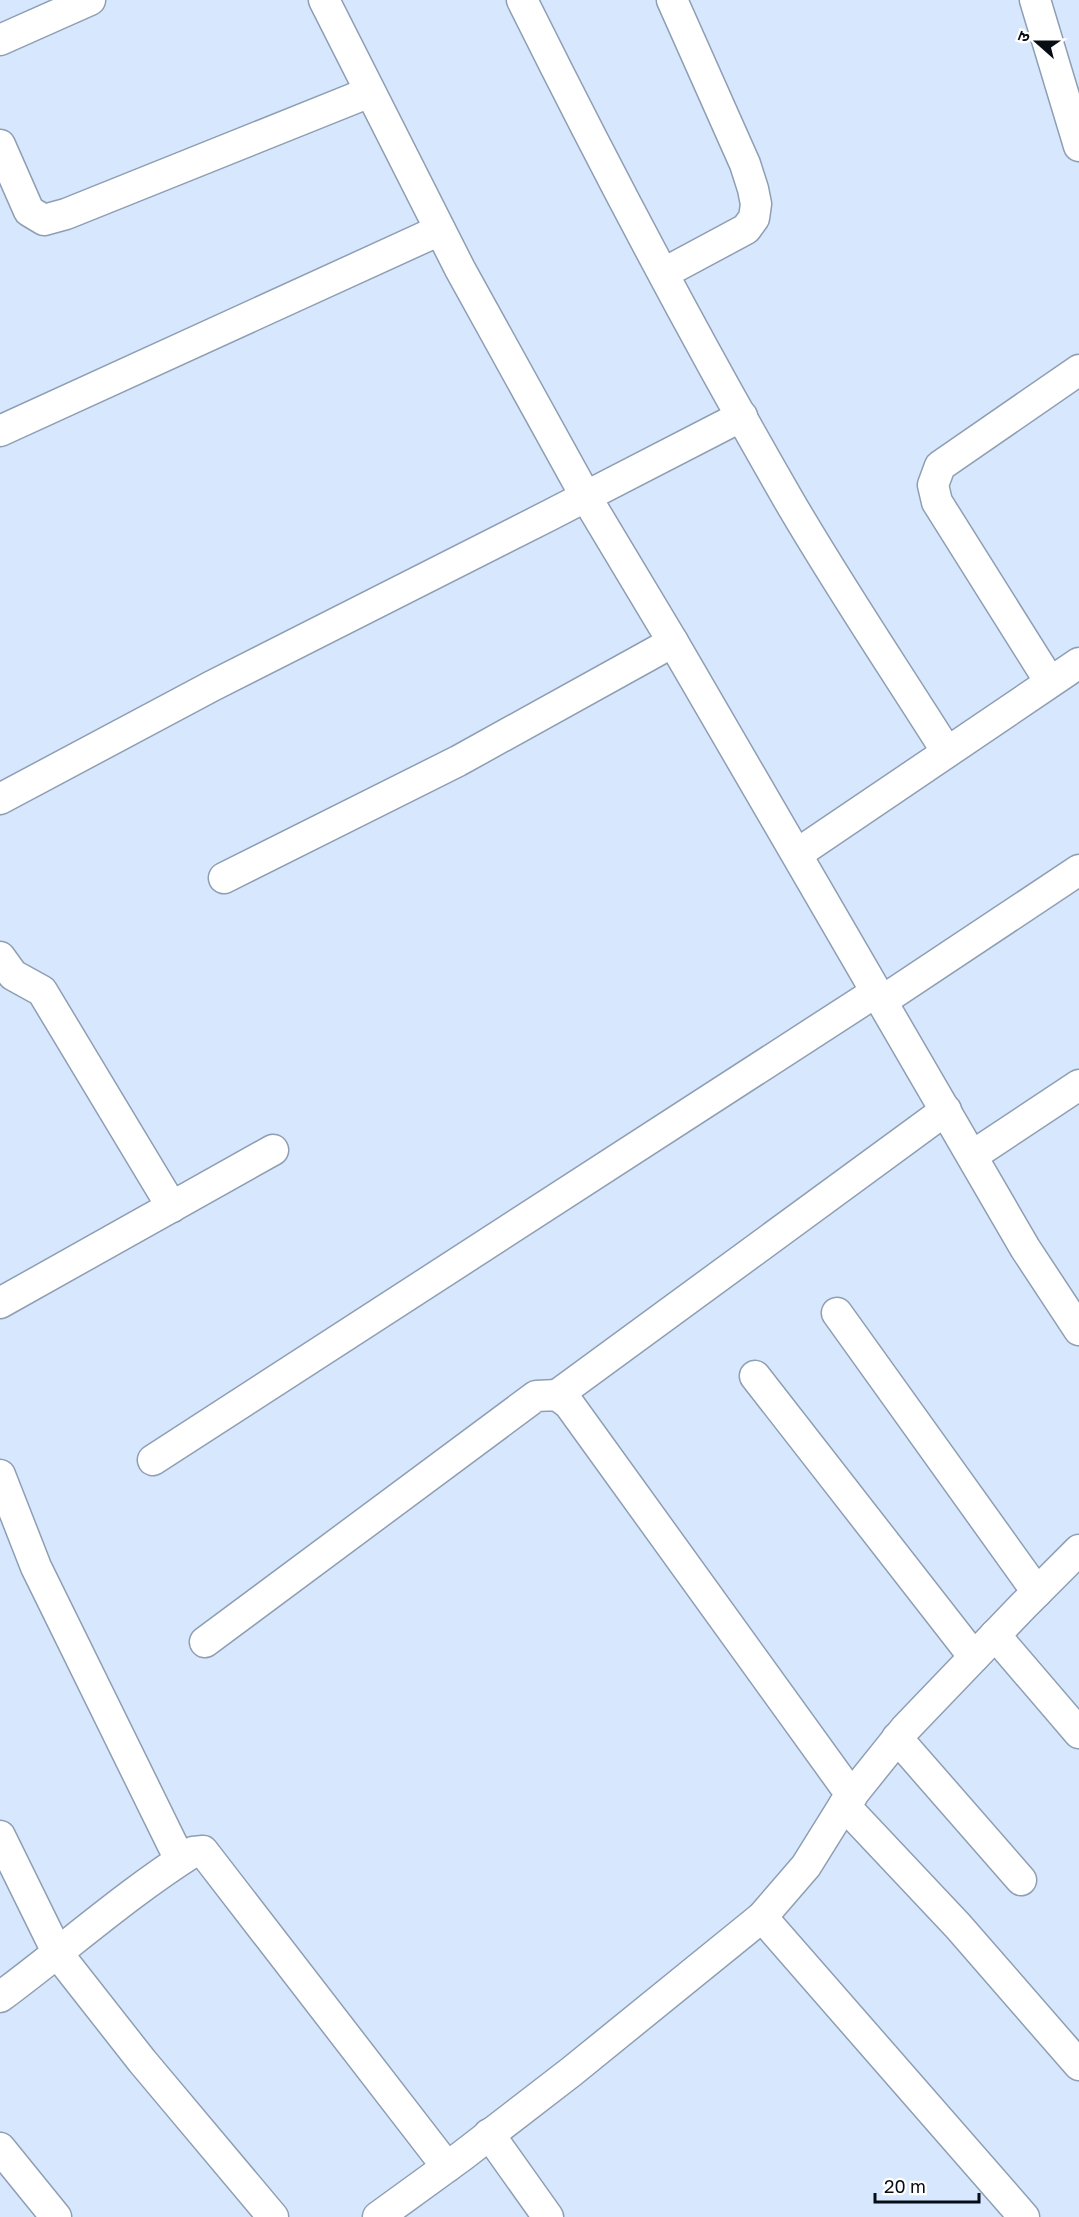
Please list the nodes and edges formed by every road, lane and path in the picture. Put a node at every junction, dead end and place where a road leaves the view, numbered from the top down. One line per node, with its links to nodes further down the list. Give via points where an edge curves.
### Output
1 (90, 0): 6 (street)
2 (324, 0): 7 (street)
3 (522, 0): 11 (street)
4 (672, 0): 11 (street, via 745,164 756,204 754,218 746,229)
5 (1035, 0): 9 (street)
6 (0, 40)
7 (370, 92): 8 (street, via 44,220 29,212); 10 (street)
8 (0, 145)
9 (1079, 146)
10 (440, 230): 14 (street); 15 (street)
11 (664, 273): 13 (street)
12 (1079, 370): 18 (street, via 940,466 933,485 937,502)
13 (742, 416): 15 (street); 19 (street, via 789,501)
14 (0, 431)
15 (586, 497): 16 (street); 20 (street, via 212,686)
16 (673, 642): 21 (street); 23 (street, via 458,761)
17 (1079, 663): 18 (street)
18 (1050, 682): 19 (street)
19 (947, 752): 21 (street)
20 (0, 799)
21 (797, 855): 25 (street)
22 (1079, 870): 25 (street)
23 (224, 878)
24 (0, 957): 30 (street, via 13,975 42,990)
25 (879, 996): 27 (street); 36 (street)
26 (1079, 1085): 29 (street)
27 (946, 1110): 29 (street); 35 (street)
28 (273, 1150): 30 (street)
29 (972, 1156): 33 (street, via 1025,1248)
30 (172, 1207): 31 (street)
31 (0, 1303)
32 (837, 1313): 39 (street)
33 (1079, 1330)
34 (755, 1376): 42 (street)
35 (557, 1395): 41 (street, via 536,1396); 45 (street, via 569,1404)
36 (153, 1460)
37 (0, 1475): 47 (street, via 36,1567)
38 (1079, 1550): 39 (street)
39 (1036, 1592): 40 (street)
40 (995, 1635): 42 (street); 43 (street)
41 (205, 1642)
42 (974, 1657): 44 (street)
43 (1079, 1733)
44 (897, 1738): 45 (street); 48 (street)
45 (848, 1800): 49 (street, via 806,1866); 52 (street)
46 (0, 1836): 50 (street)
47 (180, 1860): 50 (street); 55 (street, via 202,1851)
48 (1022, 1880)
49 (762, 1917): 53 (street); 60 (street)
50 (58, 1954): 51 (street); 57 (street)
51 (0, 1997)
52 (1079, 2065)
53 (489, 2134): 55 (street); 59 (street)
54 (0, 2148): 56 (street)
55 (447, 2167): 58 (street)
56 (56, 2217)
57 (273, 2217)
58 (378, 2217)
59 (548, 2217)
60 (1024, 2217)

